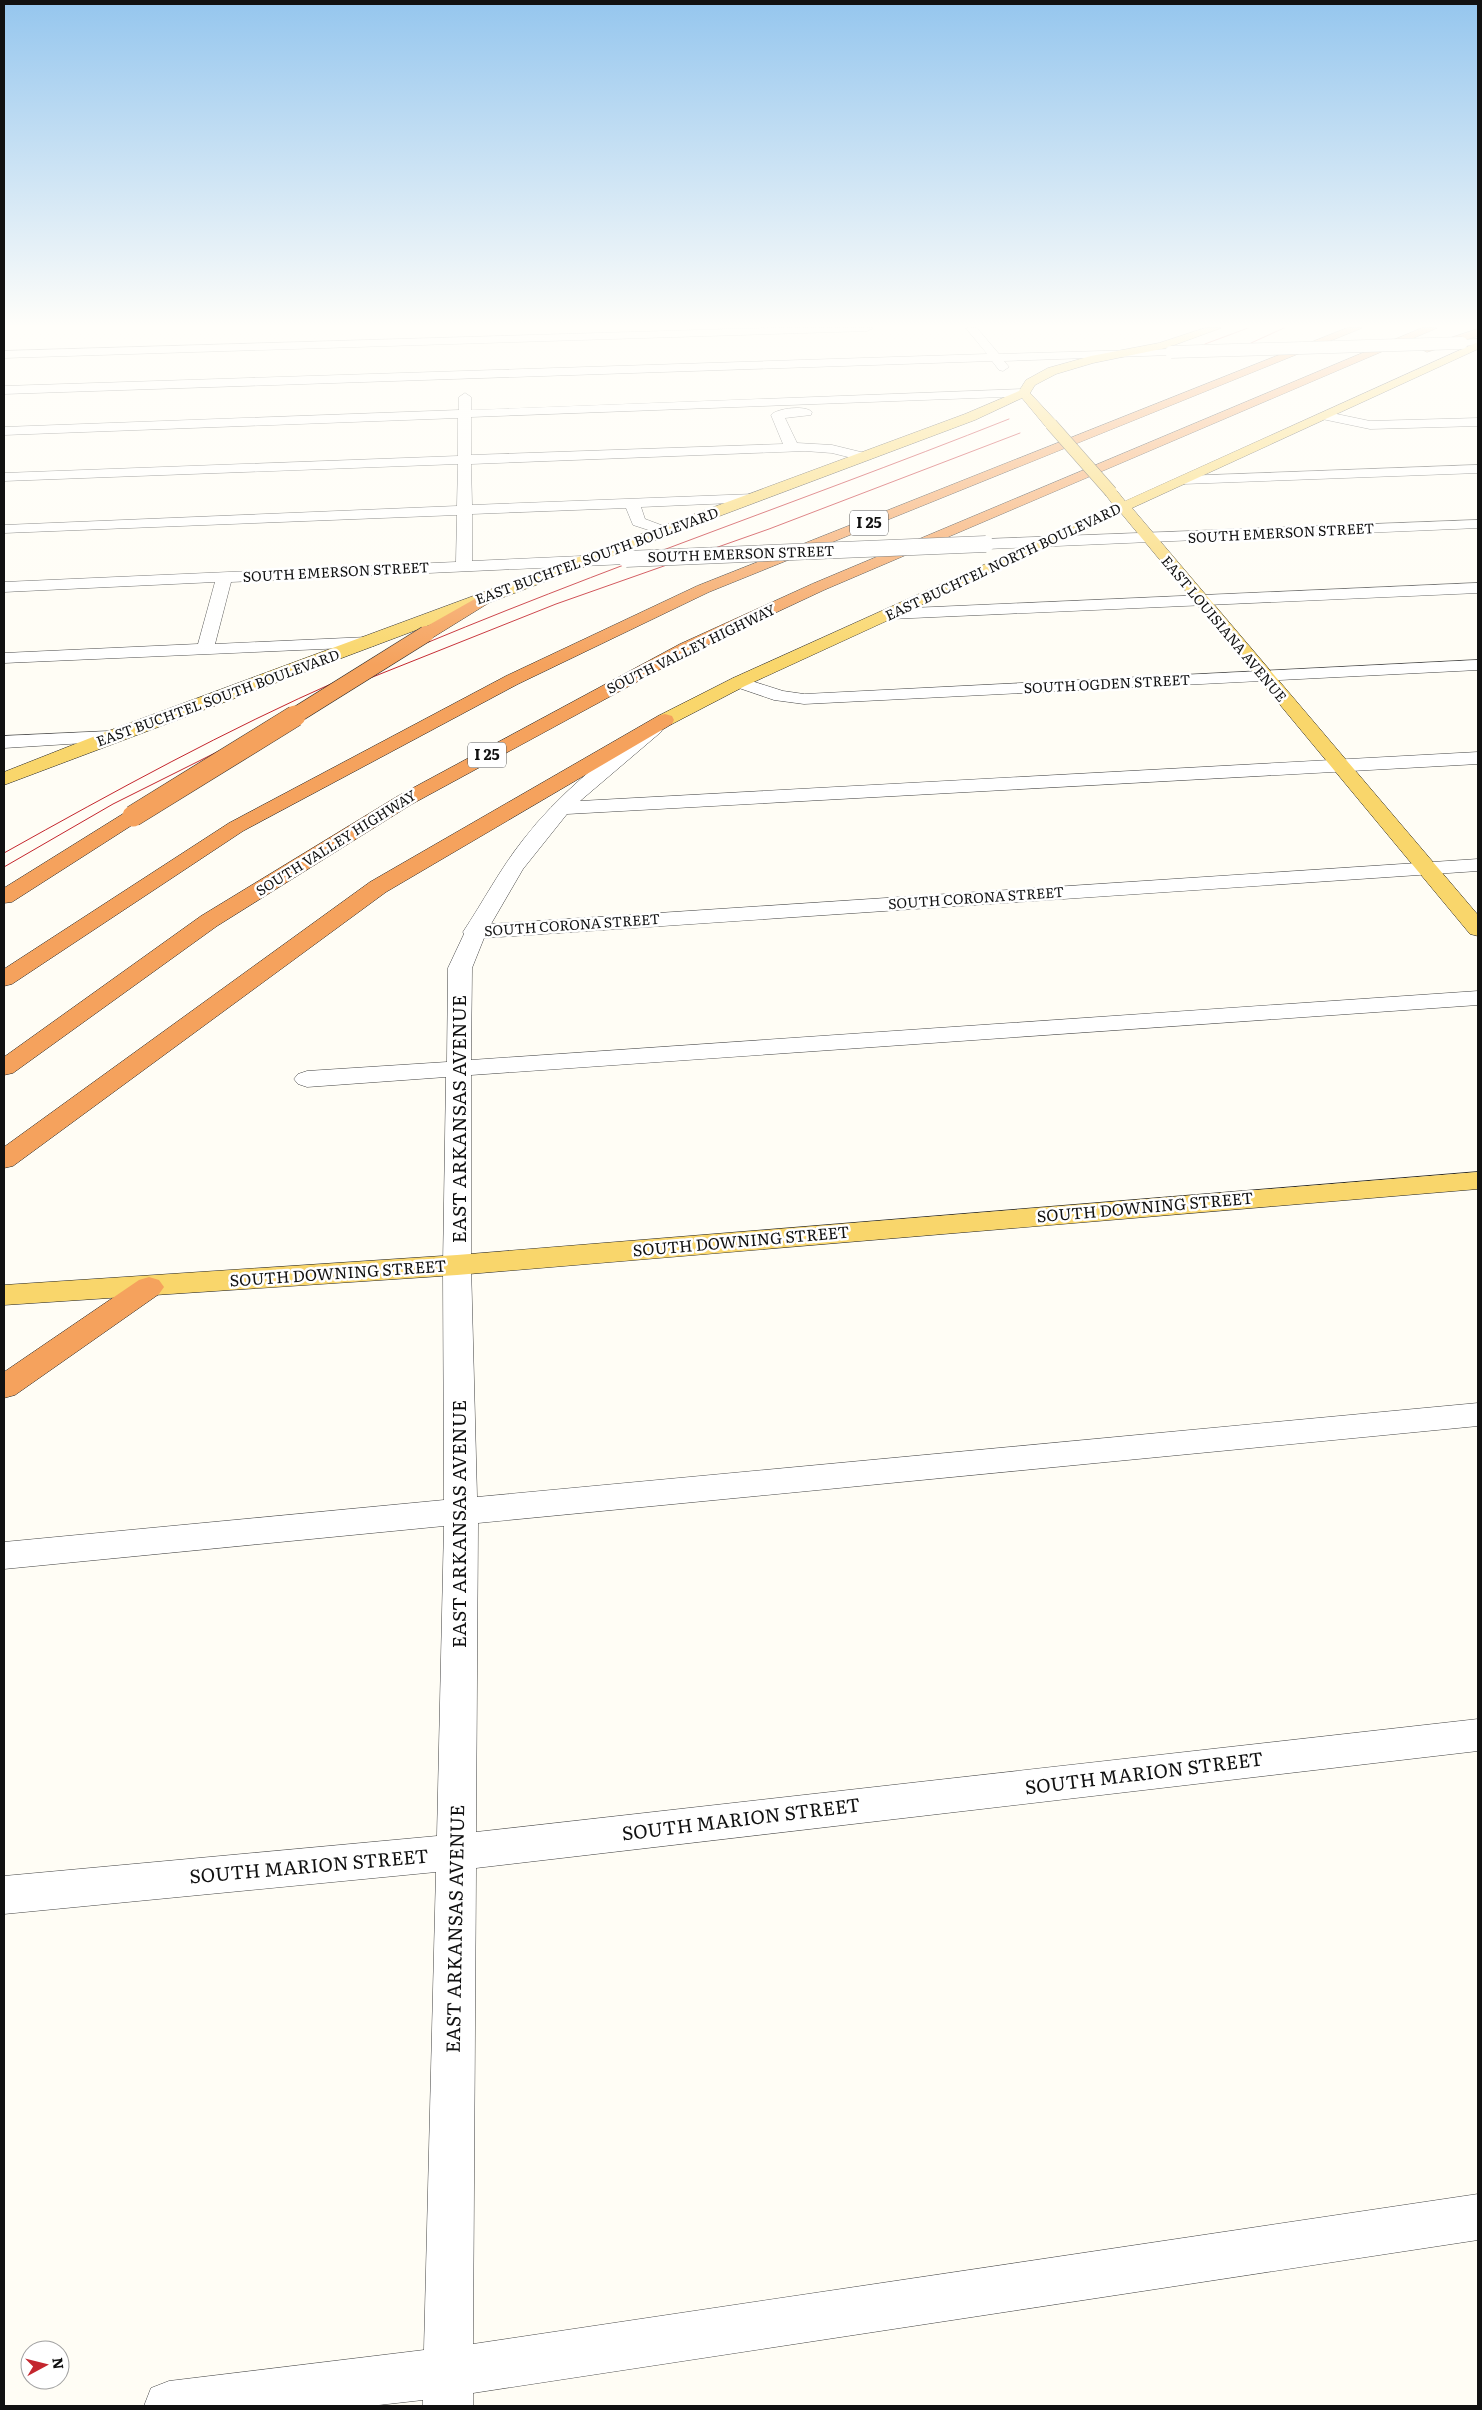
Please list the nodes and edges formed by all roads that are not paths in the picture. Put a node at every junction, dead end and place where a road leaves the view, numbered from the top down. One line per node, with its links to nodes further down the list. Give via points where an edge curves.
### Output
1 (464, 440): 11 (street)
2 (789, 440): 9 (street)
3 (908, 440): 10 (main road, EAST BUCHTEL SOUTH BOULEVARD)
4 (1066, 440): 18 (main road, EAST LOUISIANA AVENUE, bridge)
5 (1075, 440): 46 (highway, I 25, via 703,589 512,680)
6 (1165, 440): 17 (highway, SOUTH VALLEY HIGHWAY / I 25)
7 (1272, 440): 14 (main road, EAST BUCHTEL NORTH BOULEVARD)
8 (1195, 442): 17 (highway)
9 (792, 448): 10 (street, via 832,449); 11 (street)
10 (864, 457): 15 (main road, EAST BUCHTEL SOUTH BOULEVARD)
11 (464, 460): 13 (street); 19 (street)
12 (1478, 469): 14 (street)
13 (4, 477)
14 (1183, 480): 18 (main road, EAST BUCHTEL NORTH BOULEVARD)
15 (754, 498): 16 (street); 22 (main road, EAST BUCHTEL SOUTH BOULEVARD)
16 (632, 502): 19 (street); 22 (street, via 638,522)
17 (1008, 507): 55 (highway, SOUTH VALLEY HIGHWAY / I 25, via 818,587 686,648 404,800 210,921)
18 (1124, 507): 23 (main road, EAST LOUISIANA AVENUE); 24 (main road, EAST BUCHTEL NORTH BOULEVARD)
19 (464, 509): 21 (street); 26 (street)
20 (1478, 524): 23 (street, SOUTH EMERSON STREET)
21 (4, 528)
22 (664, 531): 25 (main road, EAST BUCHTEL SOUTH BOULEVARD)
23 (1150, 539): 24 (street, SOUTH EMERSON STREET); 31 (main road, EAST LOUISIANA AVENUE)
24 (1045, 543): 25 (street, SOUTH EMERSON STREET, bridge); 32 (main road, EAST BUCHTEL NORTH BOULEVARD)
25 (584, 561): 26 (street, SOUTH EMERSON STREET); 30 (main road, EAST BUCHTEL SOUTH BOULEVARD)
26 (464, 566): 27 (street, SOUTH EMERSON STREET)
27 (224, 577): 28 (street, SOUTH EMERSON STREET); 34 (street)
28 (4, 587)
29 (1478, 588): 31 (street)
30 (489, 596): 33 (main road, EAST BUCHTEL SOUTH BOULEVARD); 49 (highway, bridge)
31 (1202, 602): 32 (street); 37 (main road, EAST LOUISIANA AVENUE)
32 (890, 614): 38 (main road, EAST BUCHTEL NORTH BOULEVARD)
33 (368, 642): 34 (street); 40 (main road, EAST BUCHTEL SOUTH BOULEVARD)
34 (205, 649): 35 (street)
35 (4, 658)
36 (1478, 665): 37 (street, SOUTH OGDEN STREET)
37 (1264, 676): 38 (street, SOUTH OGDEN STREET, via 804,699 780,696); 43 (main road, EAST LOUISIANA AVENUE)
38 (739, 682): 39 (main road, EAST BUCHTEL NORTH BOULEVARD)
39 (665, 720): 45 (street, EAST ARKANSAS AVENUE, via 589,781); 58 (highway, via 378,887)
40 (110, 737): 41 (street); 44 (main road, EAST BUCHTEL SOUTH BOULEVARD)
41 (4, 742)
42 (1478, 758): 43 (street)
43 (1341, 767): 45 (street); 48 (main road, EAST LOUISIANA AVENUE)
44 (4, 779)
45 (561, 808): 51 (street, EAST ARKANSAS AVENUE, via 519,860)
46 (236, 827): 52 (highway); 53 (highway, I 25)
47 (1478, 865): 48 (street, SOUTH CORONA STREET)
48 (1426, 868): 50 (main road, EAST LOUISIANA AVENUE); 51 (street, SOUTH CORONA STREET)
49 (4, 897)
50 (1478, 929)
51 (474, 932): 56 (street, EAST ARKANSAS AVENUE, via 460,968)
52 (4, 966)
53 (4, 978)
54 (1478, 998): 56 (street)
55 (4, 1068)
56 (460, 1070): 57 (street); 60 (street, EAST ARKANSAS AVENUE)
57 (307, 1079)
58 (4, 1160)
59 (1478, 1180): 60 (main road, SOUTH DOWNING STREET)
60 (458, 1265): 61 (main road, SOUTH DOWNING STREET); 65 (street, EAST ARKANSAS AVENUE)
61 (149, 1286): 62 (main road, SOUTH DOWNING STREET); 63 (highway)
62 (4, 1295)
63 (4, 1387)
64 (1478, 1415): 65 (street)
65 (461, 1512): 66 (street); 68 (street, EAST ARKANSAS AVENUE)
66 (4, 1554)
67 (1478, 1735): 68 (street, SOUTH MARION STREET)
68 (457, 1852): 69 (street, SOUTH MARION STREET); 71 (street, EAST ARKANSAS AVENUE)
69 (4, 1895)
70 (1478, 2217): 71 (street)
71 (448, 2389): 72 (street)
72 (169, 2406)

